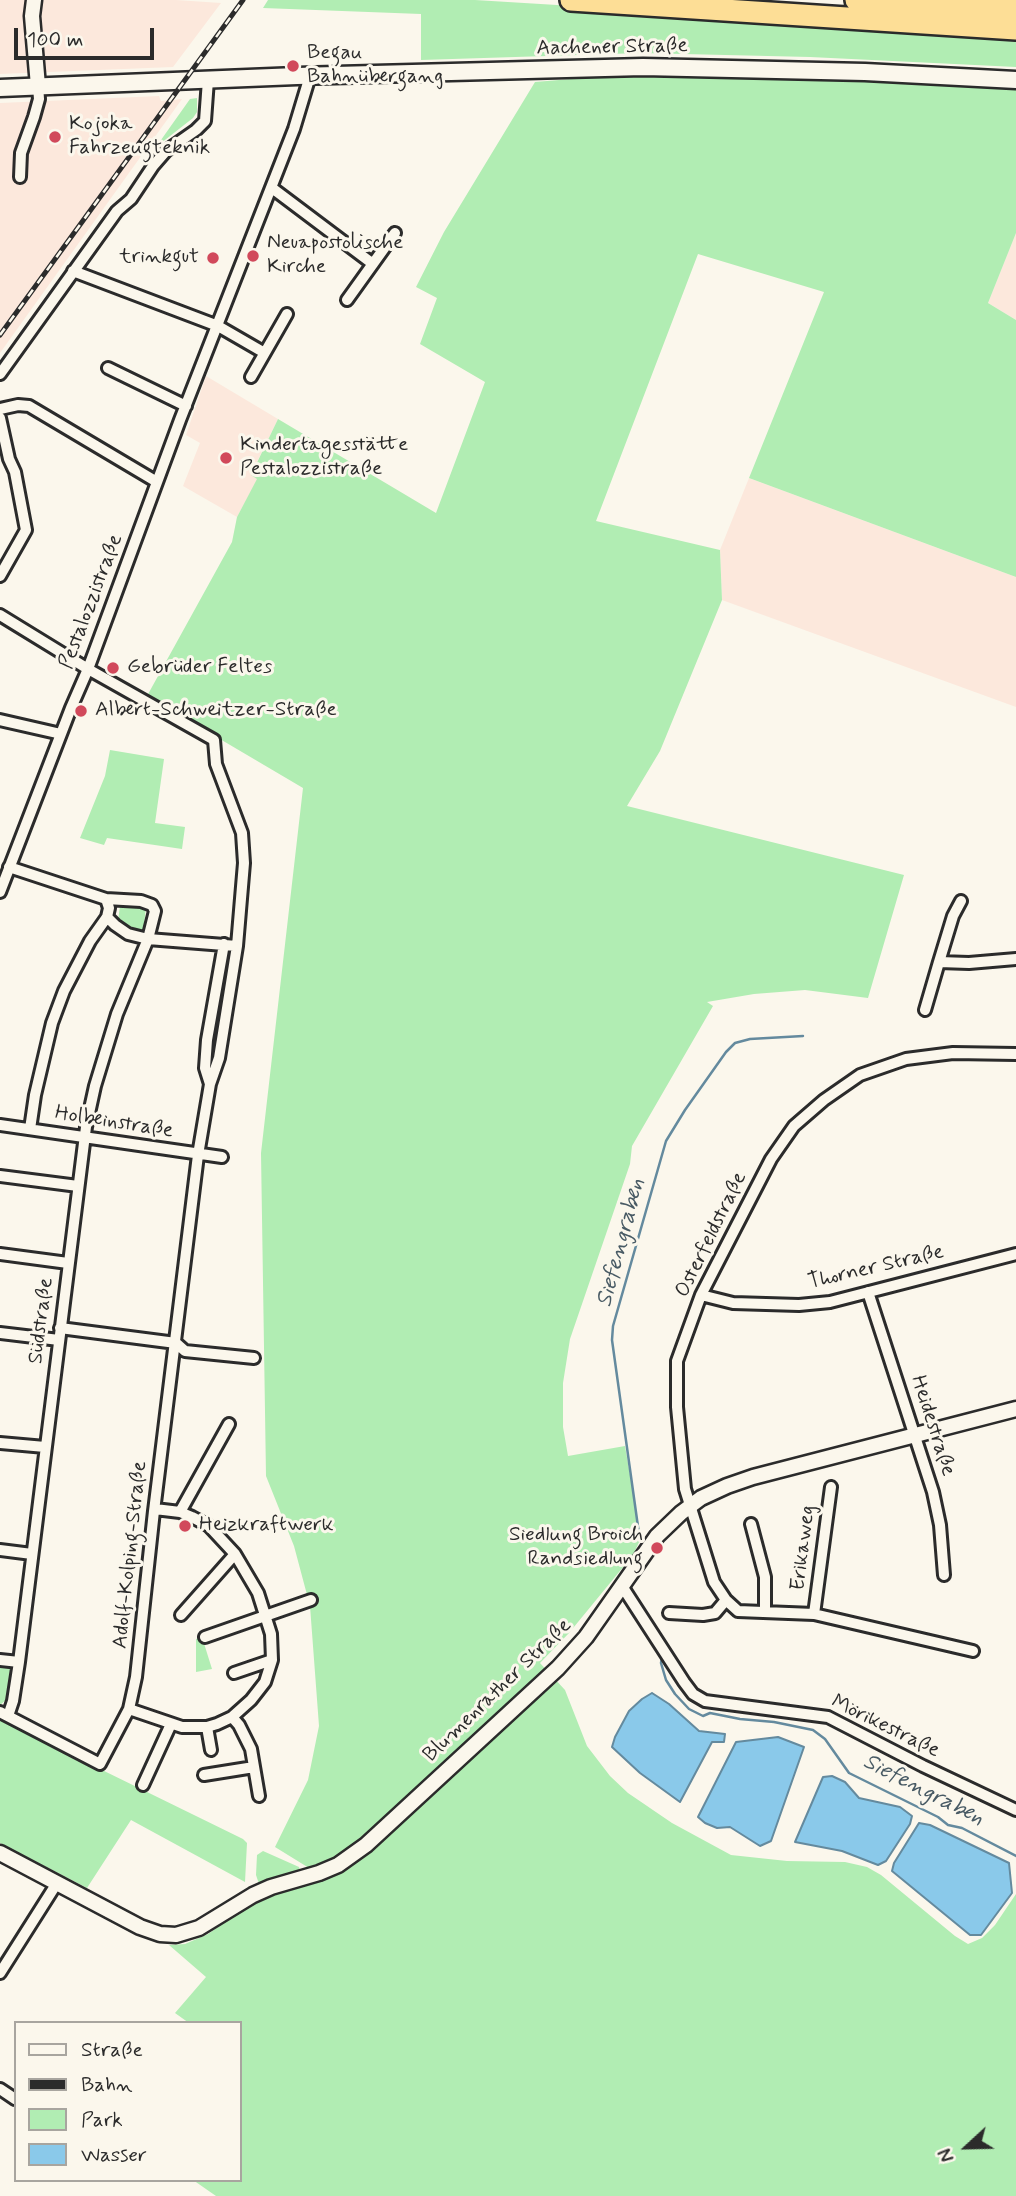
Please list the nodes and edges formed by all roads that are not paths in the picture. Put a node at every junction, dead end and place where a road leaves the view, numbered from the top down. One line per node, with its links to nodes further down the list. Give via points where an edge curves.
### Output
1 (34, 0): 9 (street)
2 (571, 0): 5 (highway)
3 (856, 0): 4 (highway)
4 (1016, 9)
5 (1016, 29)
6 (310, 76): 7 (main road, Aachener Straße); 8 (main road, Aachener Straße, via 643,66); 12 (street, Pestalozzistraße)
7 (208, 80): 9 (main road, Aachener Straße); 15 (street, via 205,121 166,151)
8 (1016, 80)
9 (38, 86): 10 (main road, Aachener Straße); 11 (street, via 34,117 20,153)
10 (0, 88)
11 (20, 177)
12 (272, 187): 14 (street); 18 (street, Pestalozzistraße)
13 (394, 233): 14 (street)
14 (373, 264): 16 (street)
15 (73, 271): 18 (street); 21 (street)
16 (347, 300)
17 (287, 314): 19 (street)
18 (218, 326): 19 (street); 23 (street, Pestalozzistraße)
19 (263, 352): 22 (street)
20 (108, 368): 23 (street)
21 (0, 374)
22 (251, 377)
23 (186, 406): 26 (street, Pestalozzistraße)
24 (0, 409): 26 (street, via 29,406)
25 (0, 418): 27 (street, via 26,530)
26 (158, 482): 29 (street, Pestalozzistraße)
27 (0, 576)
28 (0, 615): 29 (street)
29 (88, 669): 31 (street, Pestalozzistraße); 39 (street, Adolf-Kolping-Straße, via 214,740 216,764 244,844)
30 (0, 720): 31 (street)
31 (61, 734): 32 (street, Pestalozzistraße)
32 (9, 867): 33 (street, Pestalozzistraße); 34 (street)
33 (0, 892)
34 (106, 900): 36 (street); 37 (street, Südstraße, via 152,905 155,911)
35 (961, 901): 41 (street)
36 (107, 917): 37 (street, via 128,934); 46 (street, via 64,991 52,1023)
37 (148, 939): 38 (street); 47 (street, Südstraße, via 117,1014)
38 (225, 944): 39 (street); 44 (street, Adolf-Kolping-Straße, via 207,1040 205,1069)
39 (237, 946): 44 (street, Adolf-Kolping-Straße, via 219,1058)
40 (1016, 959): 41 (street)
41 (939, 962): 42 (street)
42 (925, 1010)
43 (1016, 1054): 56 (street, Osterfeldstraße, via 953,1053 906,1059 860,1075 824,1100 794,1126 771,1159)
44 (210, 1084): 48 (street, Adolf-Kolping-Straße)
45 (0, 1125): 46 (street, Holbeinstraße)
46 (30, 1129): 47 (street, Holbeinstraße)
47 (84, 1138): 48 (street, Holbeinstraße); 51 (street, Südstraße)
48 (198, 1155): 49 (street, Holbeinstraße); 60 (street, Adolf-Kolping-Straße)
49 (222, 1157)
50 (0, 1176): 51 (street)
51 (78, 1186): 54 (street, Südstraße)
52 (0, 1254): 54 (street)
53 (1016, 1254): 55 (street, Thorner Straße)
54 (68, 1263): 57 (street, Südstraße)
55 (869, 1292): 56 (street, Thorner Straße, via 830,1303 799,1305 733,1303); 64 (street, Heidestraße)
56 (701, 1295): 68 (street, Osterfeldstraße, via 677,1361 677,1407)
57 (60, 1328): 59 (street, Südstraße); 60 (street)
58 (0, 1333): 59 (street)
59 (59, 1340): 66 (street, Südstraße)
60 (176, 1343): 61 (street, via 185,1351); 69 (street, Adolf-Kolping-Straße)
61 (254, 1358)
62 (1016, 1409): 64 (street, Blumenrather Straße)
63 (229, 1424): 70 (street)
64 (914, 1434): 68 (street, Blumenrather Straße, via 753,1477); 75 (street, Heidestraße, via 933,1492)
65 (0, 1443): 66 (street)
66 (45, 1447): 74 (street, Südstraße)
67 (831, 1487): 81 (street, Erikaweg)
68 (690, 1505): 76 (street, Blumenrather Straße, via 657,1536); 78 (street, Osterfeldstraße, via 714,1581)
69 (155, 1509): 70 (street); 90 (street, Adolf-Kolping-Straße)
70 (180, 1512): 73 (street, via 209,1526)
71 (751, 1524): 79 (street, via 765,1577)
72 (0, 1550): 74 (street)
73 (235, 1553): 82 (street); 83 (street)
74 (32, 1554): 88 (street, Südstraße)
75 (944, 1575)
76 (622, 1586): 100 (street, Mörikestraße, via 684,1682 705,1701 828,1717); 102 (street, Blumenrather Straße, via 558,1668 366,1845 338,1865 271,1887 200,1928 176,1935 140,1927)
77 (311, 1600): 83 (street)
78 (726, 1600): 79 (street, via 738,1611); 80 (street, via 715,1613)
79 (765, 1612): 81 (street)
80 (669, 1613)
81 (814, 1614): 85 (street)
82 (181, 1615)
83 (266, 1615): 84 (street); 87 (street)
84 (205, 1637)
85 (973, 1651)
86 (0, 1660): 88 (street)
87 (272, 1660): 89 (street); 92 (street, via 265,1682)
88 (19, 1662): 91 (street, Südstraße, via 13,1701)
89 (234, 1673)
90 (129, 1709): 91 (street, Adolf-Kolping-Straße, via 100,1764); 93 (street)
91 (4, 1714)
92 (232, 1717): 94 (street); 96 (street, via 251,1749)
93 (171, 1724): 94 (street); 98 (street)
94 (207, 1727): 95 (street)
95 (211, 1750)
96 (254, 1767): 97 (street); 99 (street)
97 (204, 1776)
98 (143, 1785)
99 (259, 1797)
100 (1016, 1811)
101 (0, 1853): 102 (street, Blumenrather Straße)
102 (57, 1883): 103 (street)
103 (0, 1973)

